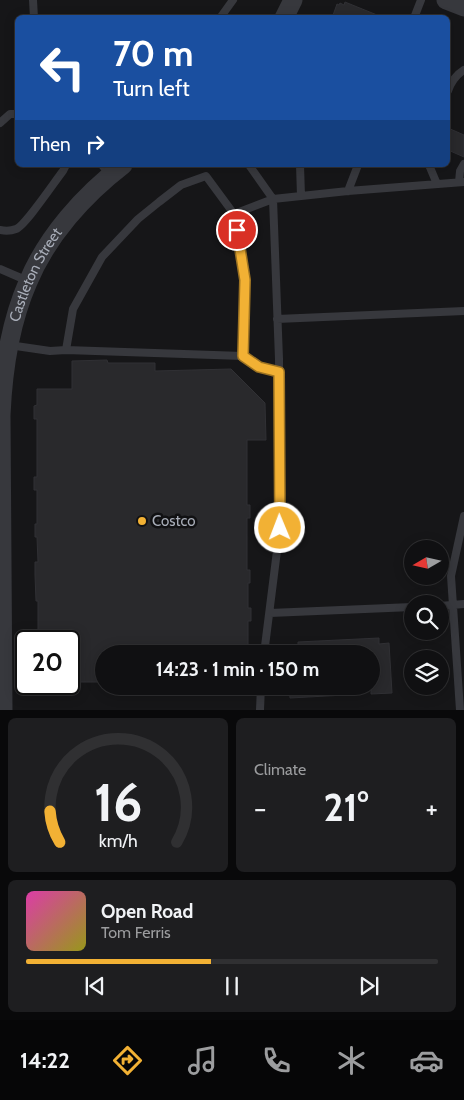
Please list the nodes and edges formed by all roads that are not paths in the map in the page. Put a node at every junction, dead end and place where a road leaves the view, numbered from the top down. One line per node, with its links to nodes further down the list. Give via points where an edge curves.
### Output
1 (33, 0): 7 (lane)
2 (233, 0): 8 (lane)
3 (293, 0): 9 (street)
4 (422, 0): 10 (lane)
5 (446, 0): 6 (street)
6 (464, 7)
7 (34, 15)
8 (222, 15)
9 (286, 15)
10 (415, 15)
11 (464, 70): 12 (lane)
12 (450, 84)
13 (15, 114): 14 (lane, via 10,114)
14 (0, 123)
15 (464, 164): 22 (lane, via 460,171)
16 (65, 167): 28 (lane, via 17,229)
17 (250, 167): 26 (lane)
18 (300, 167): 25 (lane)
19 (357, 167): 24 (lane)
20 (430, 167): 23 (lane)
21 (112, 168): 30 (street, Castleton Street, via 62,226)
22 (462, 182): 23 (lane)
23 (438, 184): 24 (lane)
24 (348, 192): 25 (lane)
25 (301, 196): 26 (lane)
26 (273, 199): 27 (lane); 32 (lane)
27 (234, 214): 34 (lane, via 206,176 181,186 138,219 102,257 72,309); 35 (lane, via 245,280)
28 (0, 230)
29 (0, 269): 30 (lane)
30 (28, 281): 33 (street, Castleton Street)
31 (464, 311): 32 (lane)
32 (277, 319): 36 (lane)
33 (9, 345): 34 (lane); 45 (street, Castleton Street, via 1,415)
34 (66, 350): 35 (lane)
35 (243, 356): 36 (lane, via 259,367)
36 (279, 372): 42 (lane, via 280,528)
37 (464, 516): 40 (lane, via 451,576)
38 (464, 604): 40 (lane)
39 (449, 605): 40 (lane)
40 (453, 605): 47 (lane)
41 (404, 607): 42 (lane)
42 (270, 613): 43 (lane)
43 (265, 645)
44 (260, 695): 46 (lane)
45 (3, 710)
46 (260, 710)
47 (460, 710)

